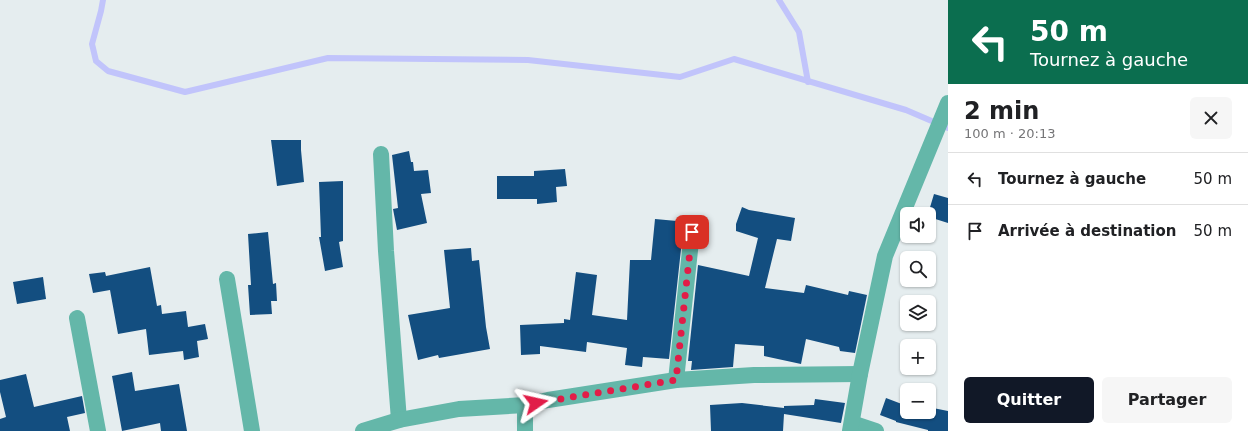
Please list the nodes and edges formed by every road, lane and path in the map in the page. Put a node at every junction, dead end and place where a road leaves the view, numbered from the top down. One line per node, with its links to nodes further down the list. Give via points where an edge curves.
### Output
1 (948, 104): 6 (street, via 885,256)
2 (381, 154): 9 (street)
3 (692, 232): 7 (street)
4 (227, 279): 12 (street)
5 (77, 318): 11 (street)
6 (860, 374): 7 (street, via 754,375); 10 (street)
7 (676, 380): 8 (street)
8 (525, 405): 9 (street, via 459,409); 14 (street)
9 (399, 420): 13 (street)
10 (851, 427): 15 (street)
11 (98, 431)
12 (252, 431)
13 (362, 431)
14 (525, 431)
15 (876, 431)

